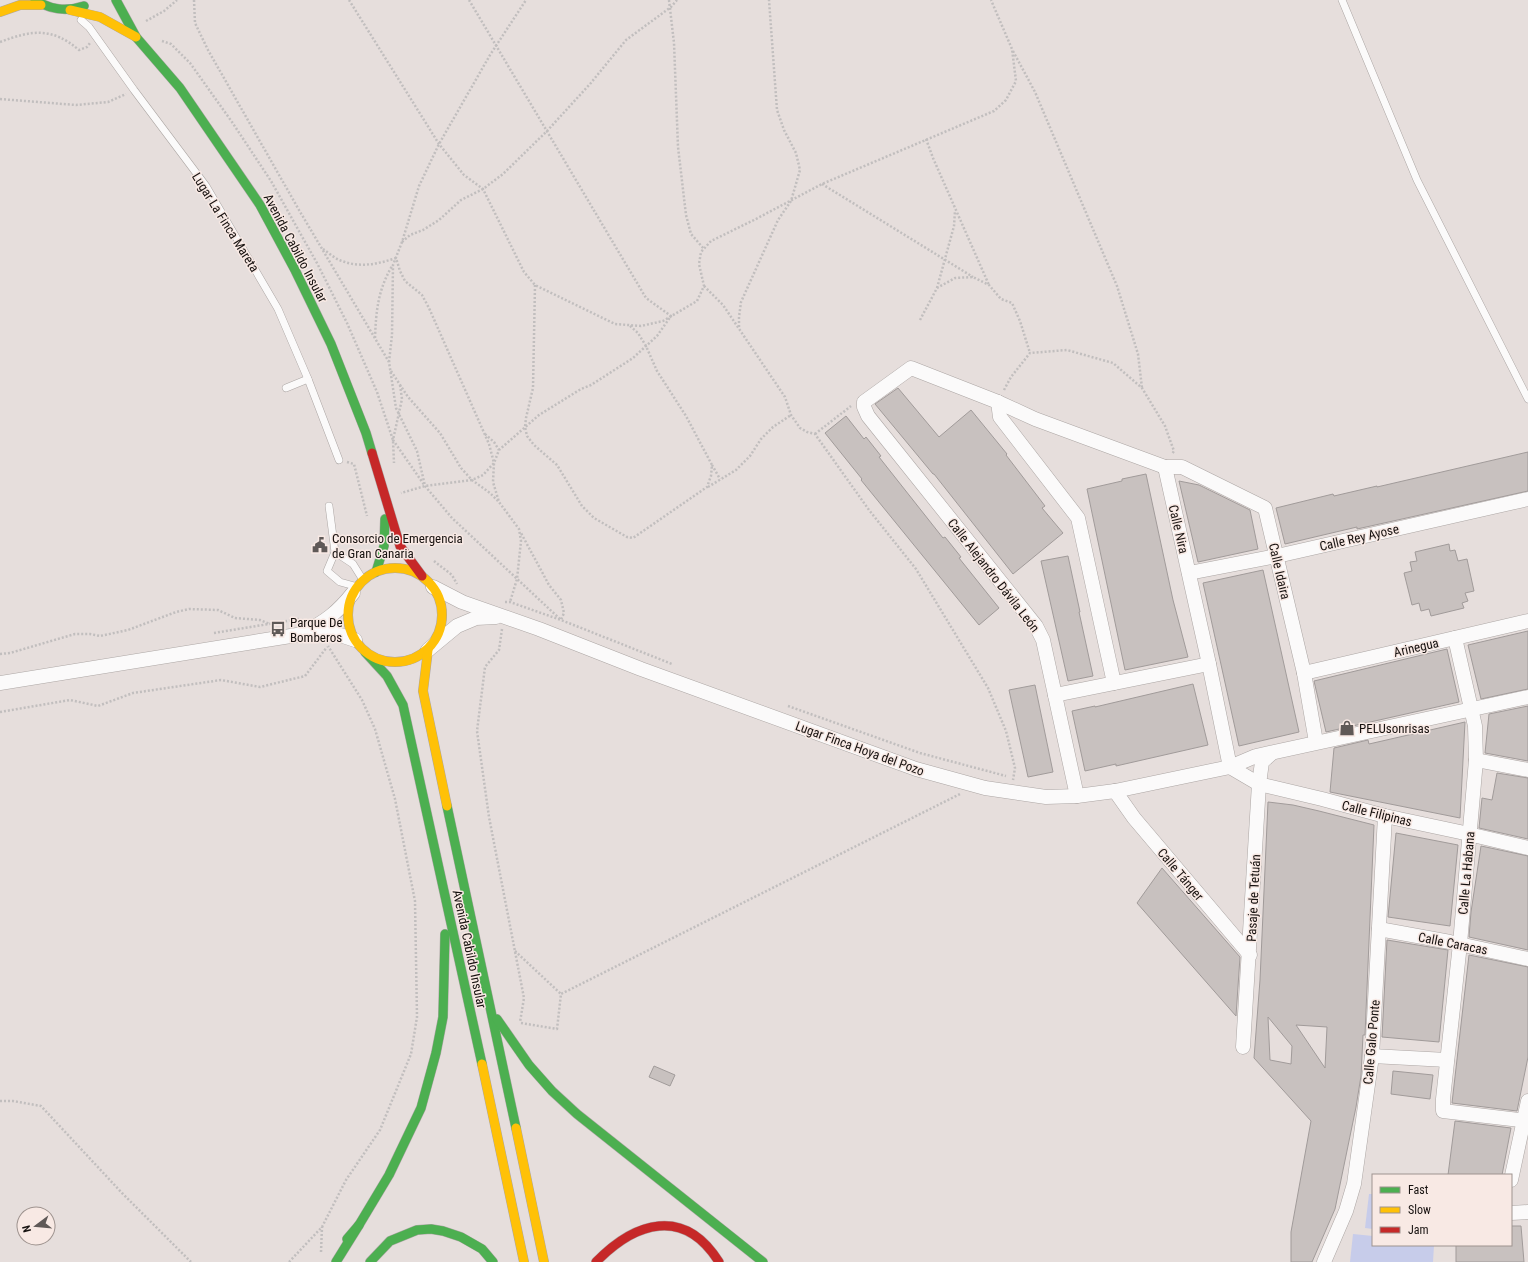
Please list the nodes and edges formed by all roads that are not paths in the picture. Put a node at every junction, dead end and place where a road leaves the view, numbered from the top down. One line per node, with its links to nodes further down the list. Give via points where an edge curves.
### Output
1 (94, 0): 5 (main road, via 84,7)
2 (116, 0): 7 (main road, Avenida Cabildo Insular)
3 (1342, 0): 10 (lane, via 1417,180)
4 (38, 2): 5 (main road, Avenida Cabildo Insular, via 55,10); 6 (main road, Avenida Cabildo Insular)
5 (70, 10): 7 (main road, Avenida Cabildo Insular, via 100,17); 8 (lane, Lugar La Finca Mareta, via 89,27 206,186 278,309)
6 (0, 12)
7 (134, 33): 14 (main road, Avenida Cabildo Insular, via 180,88 264,212 331,344 366,433)
8 (308, 379): 9 (lane); 12 (lane, Lugar La Finca Mareta)
9 (286, 388)
10 (1528, 399)
11 (998, 402): 13 (street, via 1036,419); 34 (street, via 1000,416 1078,518); 35 (street, Calle Alejandro Dávila León, via 911,368 864,402 864,407 868,416 1036,626 1043,640)
12 (339, 460)
13 (1165, 467): 18 (street, Calle Idaira, via 1182,467 1266,508); 20 (street, Calle Nira)
14 (385, 497): 19 (main road, Avenida Cabildo Insular, via 386,539); 21 (main road, Avenida Cabildo Insular, via 400,546)
15 (1528, 499): 18 (street, Calle Rey Ayose)
16 (329, 506): 17 (lane)
17 (336, 552): 22 (lane, via 353,564); 22 (lane, via 327,571 340,582)
18 (1277, 556): 20 (street, Calle Rey Ayose); 32 (street, Calle Idaira)
19 (376, 572): 21 (main road, via 392,568 407,569); 22 (main road)
20 (1189, 573): 31 (street, Calle Nira)
21 (422, 576): 23 (main road)
22 (358, 587): 26 (street, via 325,622); 28 (main road, via 349,604 348,617)
23 (434, 587): 24 (street, Lugar Finca Hoya del Pozo, via 462,602); 29 (main road, via 443,613 436,639)
24 (504, 617): 29 (street, Lugar Finca Hoya del Pozo, via 476,618 457,626); 45 (street, Lugar Finca Hoya del Pozo, via 916,769 1012,793 1046,797)
25 (1528, 621): 27 (street, Arinegua)
26 (303, 634): 28 (street, via 325,640 334,633); 33 (street)
27 (1455, 638): 32 (street, Arinegua); 37 (street, Calle La Habana)
28 (355, 640): 30 (main road)
29 (428, 650): 30 (main road, via 417,658 390,663); 54 (main road, Avenida Cabildo Insular, via 423,691)
30 (365, 652): 49 (main road, Avenida Cabildo Insular, via 386,673 397,690 402,705)
31 (1209, 664): 34 (street); 41 (street, Calle Nira)
32 (1304, 673): 38 (street, Calle Idaira)
33 (0, 683)
34 (1114, 683): 35 (street)
35 (1055, 695): 45 (street, Calle Alejandro Dávila León)
36 (1528, 697): 37 (street, Lugar Finca Hoya del Pozo)
37 (1471, 710): 38 (street, Lugar Finca Hoya del Pozo); 40 (street, Calle La Habana, via 1475,726)
38 (1316, 742): 39 (street, Lugar Finca Hoya del Pozo)
39 (1272, 753): 41 (street, Lugar Finca Hoya del Pozo, via 1256,756); 43 (street, Pasaje de Tetuán, via 1262,762)
40 (1476, 760): 42 (street); 47 (street, Calle La Habana)
41 (1230, 767): 43 (street, Calle Filipinas); 44 (street, Lugar Finca Hoya del Pozo)
42 (1528, 770)
43 (1258, 784): 46 (street, Calle Filipinas); 52 (street, Pasaje de Tetuán)
44 (1114, 791): 45 (street, Lugar Finca Hoya del Pozo); 52 (street, Calle Tánger)
45 (1077, 796)
46 (1386, 816): 47 (street, Calle Filipinas); 50 (street, Calle Galo Ponte)
47 (1470, 834): 48 (street, Calle Filipinas); 51 (street, Calle La Habana)
48 (1528, 848)
49 (445, 893): 63 (main road, via 443,1017 436,1053 421,1108 389,1175); 68 (main road, Avenida Cabildo Insular)
50 (1379, 929): 51 (street, Calle Caracas); 56 (street, Calle Galo Ponte)
51 (1460, 944): 53 (street, Calle Caracas); 57 (street, Calle La Habana)
52 (1250, 955): 55 (street, Pasaje de Tetuán)
53 (1528, 958)
54 (491, 1012): 69 (main road, Avenida Cabildo Insular); 72 (main road, via 529,1065 552,1091)
55 (1244, 1047)
56 (1372, 1056): 57 (street); 73 (street, Calle Galo Ponte, via 1354,1184 1346,1211)
57 (1447, 1060): 59 (street, Calle La Habana, via 1443,1111)
58 (1528, 1101): 59 (street)
59 (1526, 1121): 60 (street)
60 (1512, 1176)
61 (1528, 1212): 62 (street)
62 (1512, 1213)
63 (359, 1225): 64 (main road); 65 (main road)
64 (323, 1259)
65 (336, 1262)
66 (370, 1262): 67 (main road, via 390,1241 417,1230 431,1229 461,1237 482,1249)
67 (493, 1262)
68 (524, 1262)
69 (544, 1262)
70 (596, 1262): 71 (main road, via 622,1238 650,1226 665,1224 692,1233 706,1244)
71 (719, 1262)
72 (763, 1262)
73 (1324, 1262)

